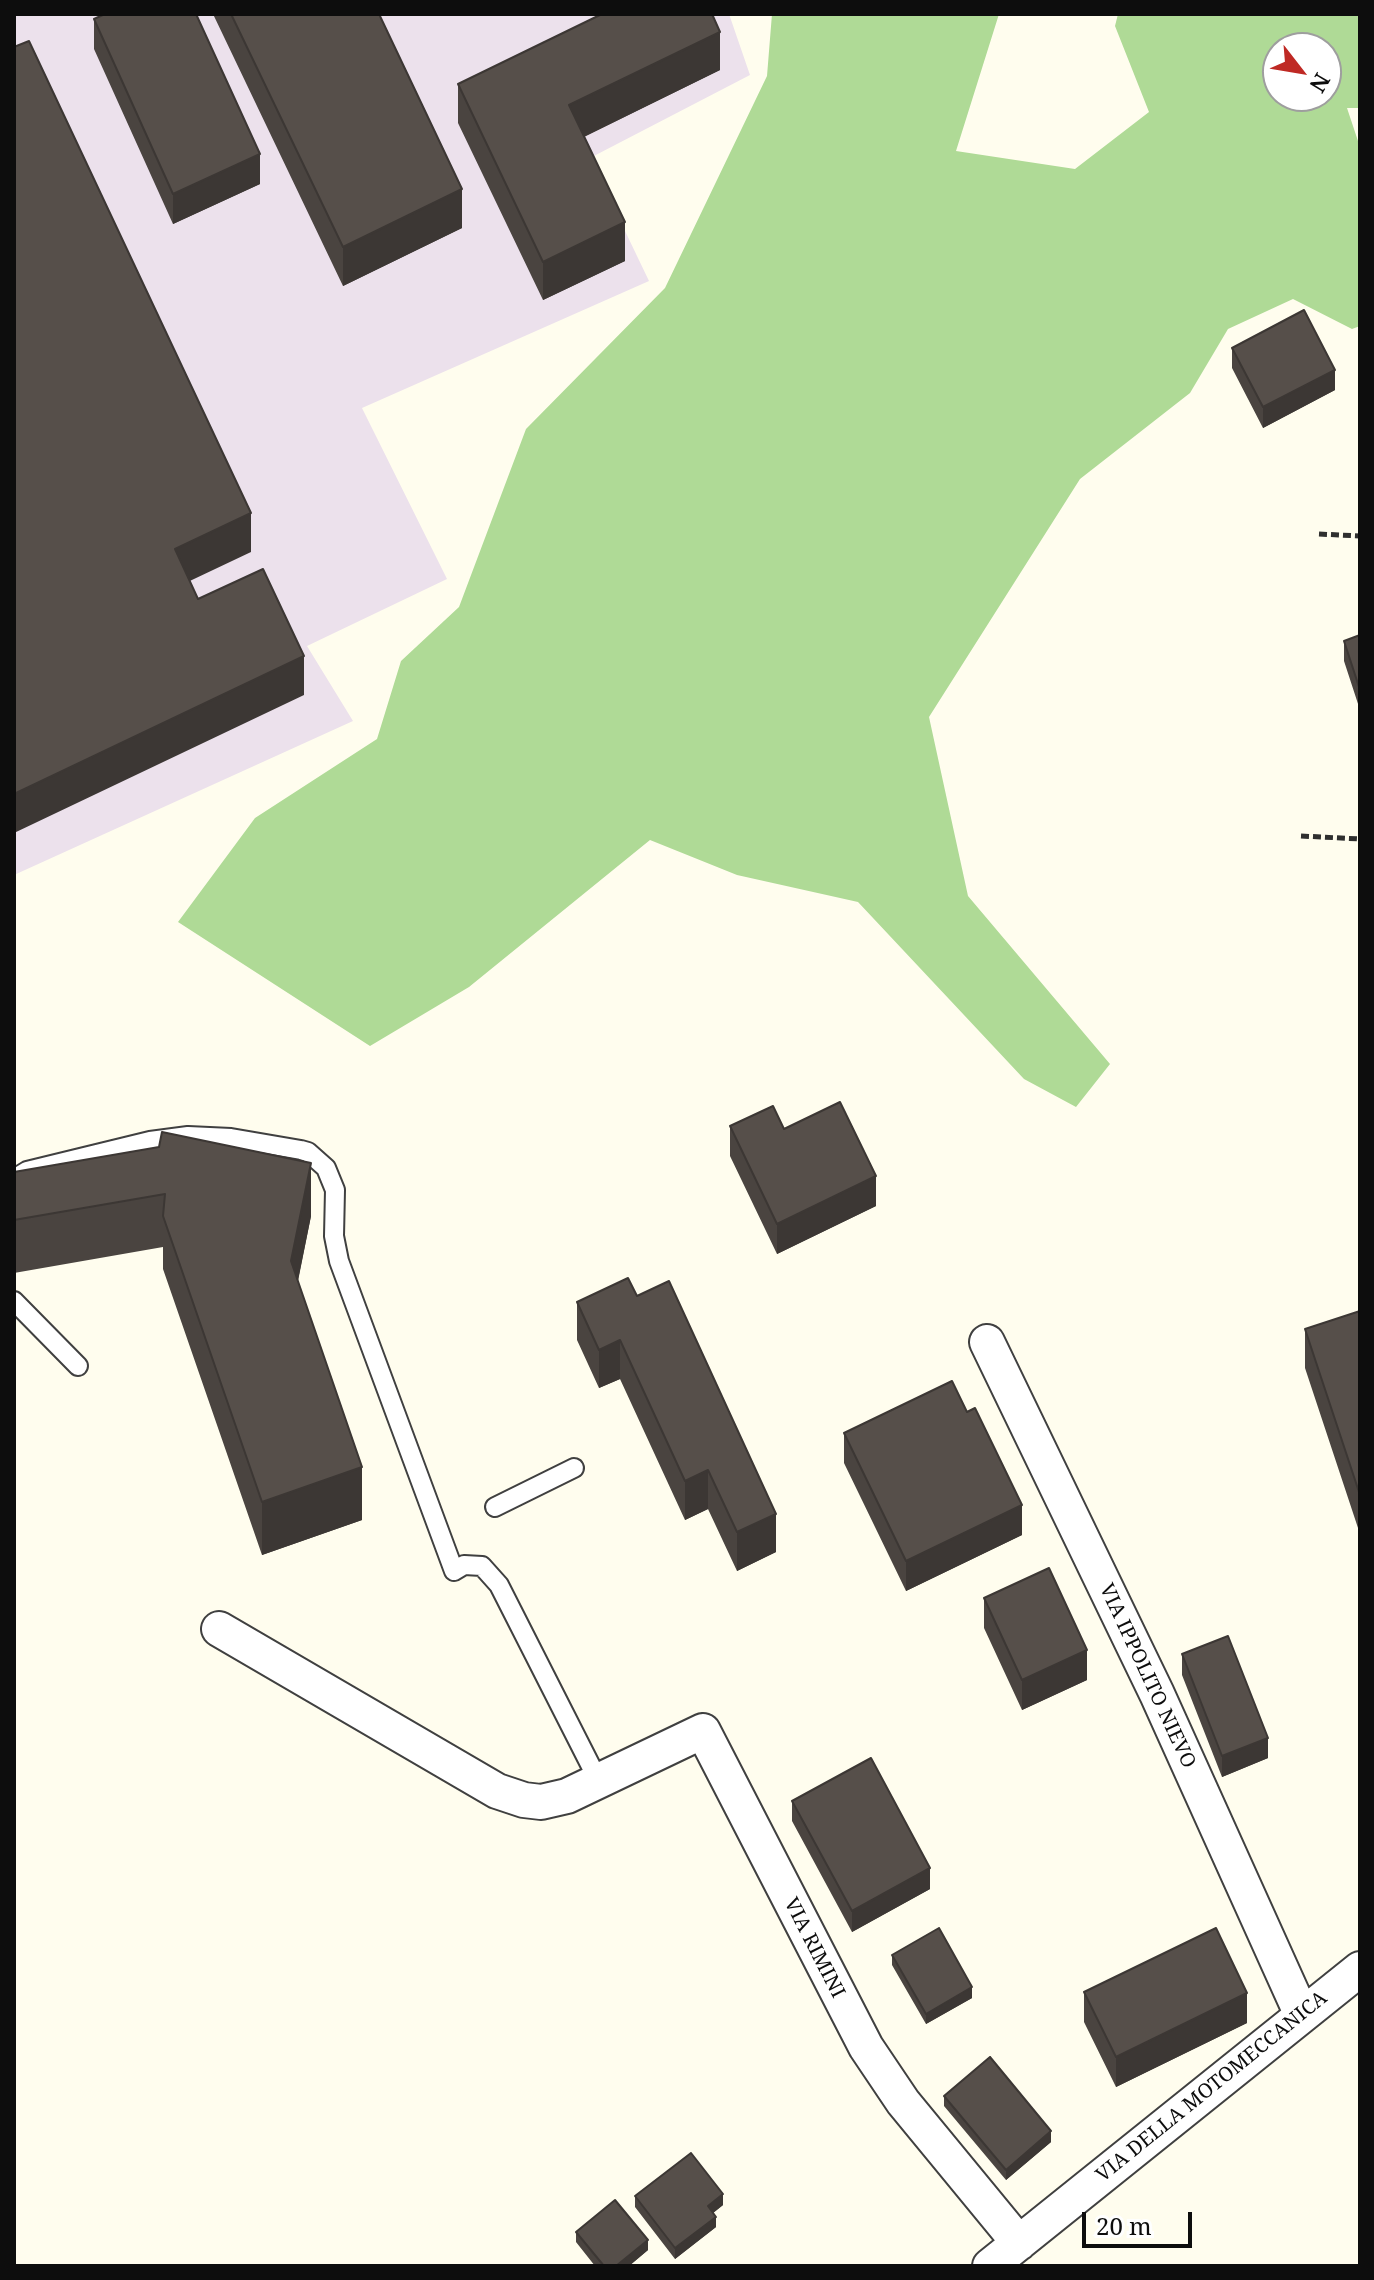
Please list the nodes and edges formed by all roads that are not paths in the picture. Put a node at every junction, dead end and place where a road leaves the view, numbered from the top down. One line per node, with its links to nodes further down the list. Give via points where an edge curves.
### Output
1 (14, 1179): 8 (lane, via 27,1171 188,1136 301,1150 326,1168 335,1190 339,1261 454,1571 464,1565 482,1566 499,1585)
2 (14, 1301): 4 (lane)
3 (987, 1342): 10 (street, VIA IPPOLITO NIEVO, via 1157,1694)
4 (78, 1366)
5 (574, 1468): 6 (lane)
6 (495, 1507)
7 (219, 1629): 8 (street, VIA RIMINI, via 506,1795 550,1801)
8 (599, 1782): 11 (street, VIA RIMINI, via 703,1731 877,2066)
9 (1360, 1969): 10 (street, VIA DELLA MOTOMECCANICA)
10 (1301, 2013): 11 (street, VIA DELLA MOTOMECCANICA)
11 (1019, 2243): 12 (street, VIA DELLA MOTOMECCANICA)
12 (990, 2266)

